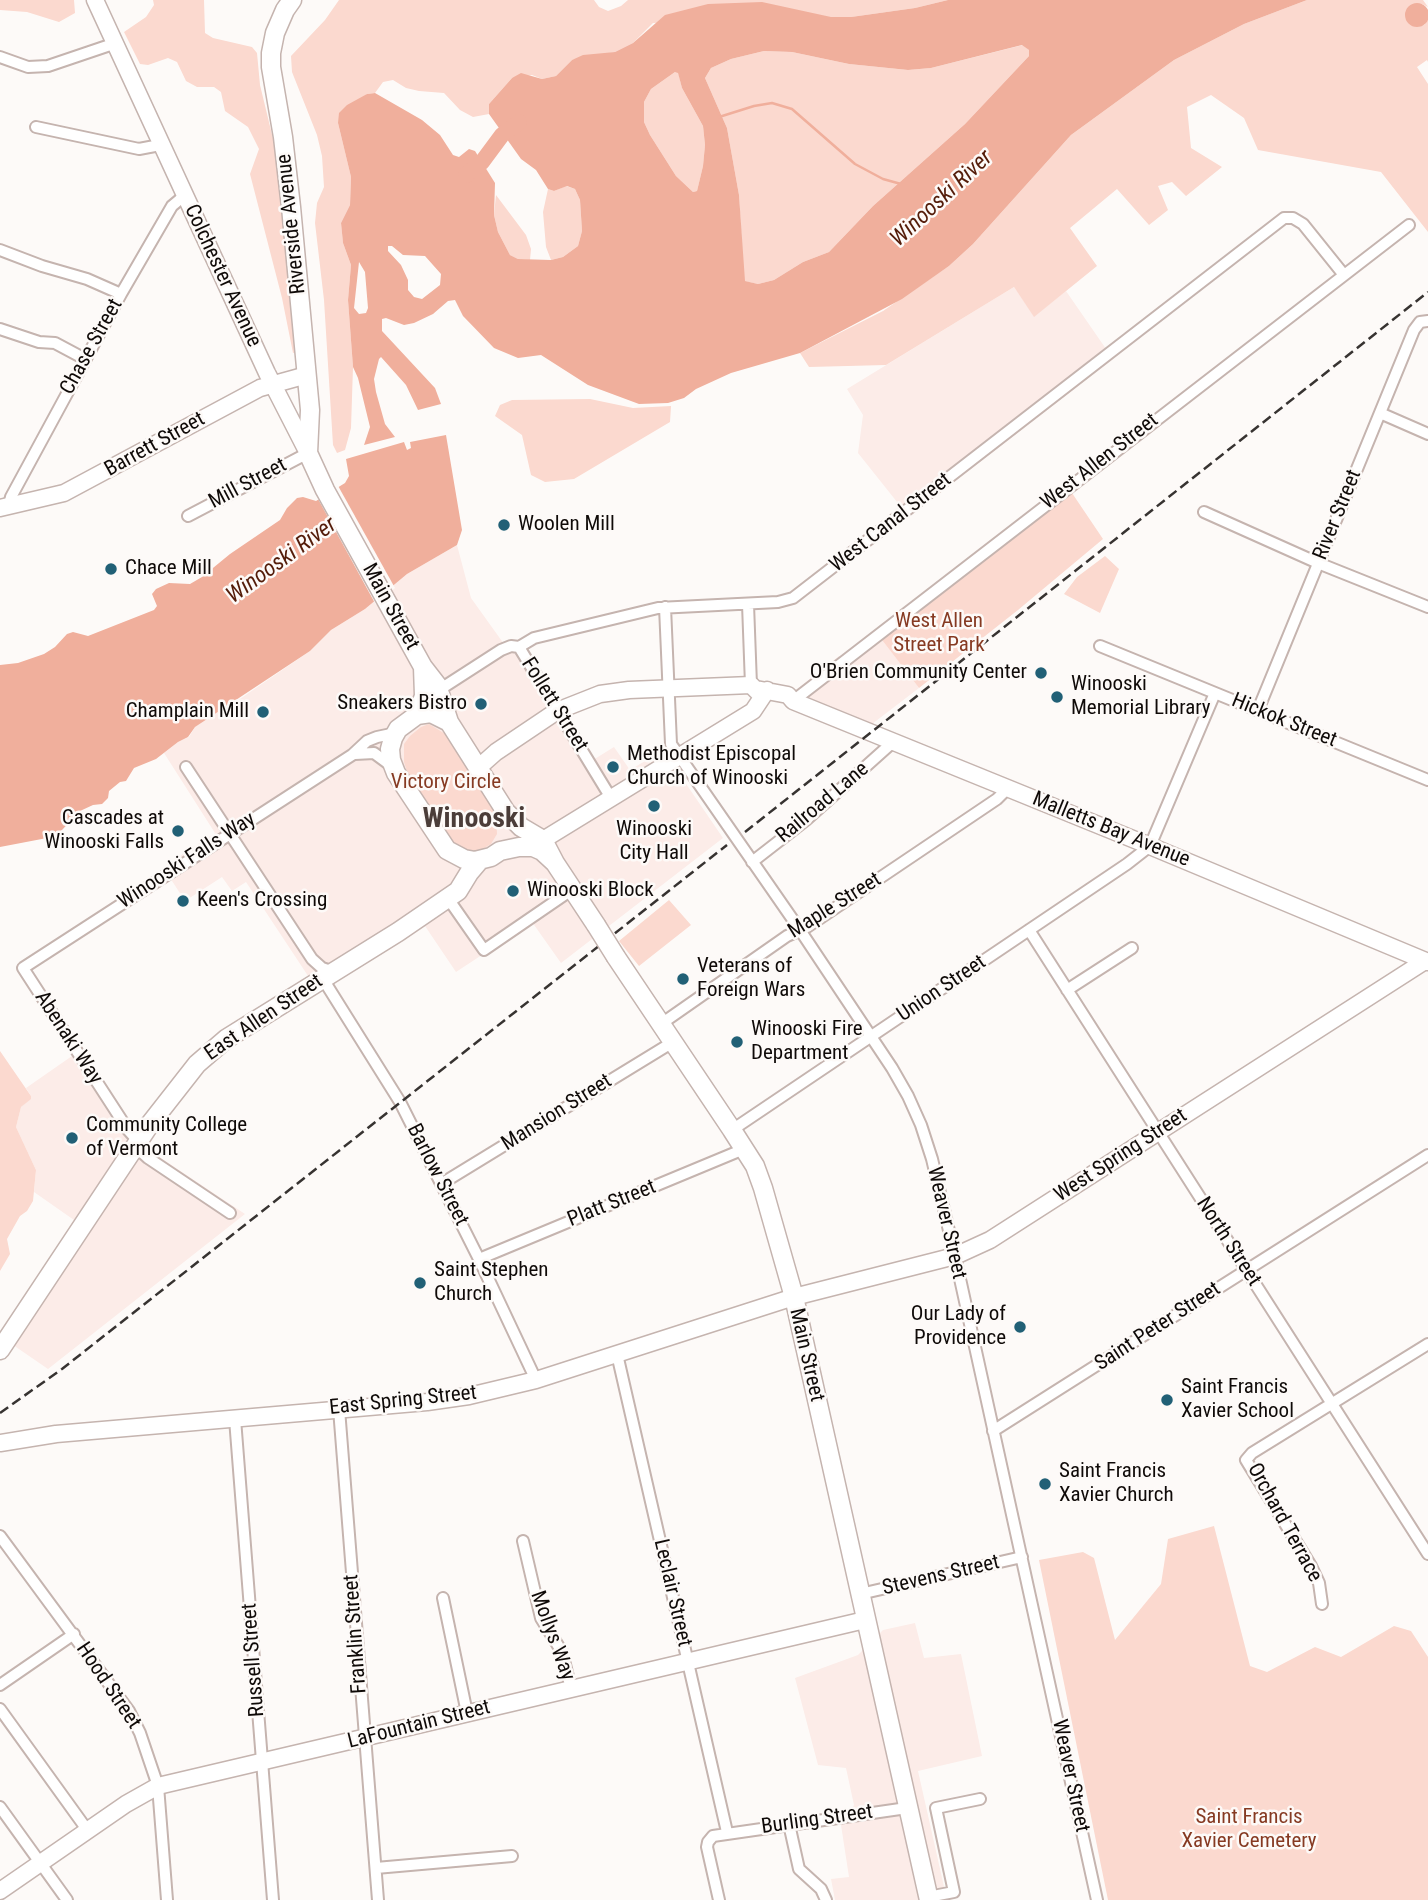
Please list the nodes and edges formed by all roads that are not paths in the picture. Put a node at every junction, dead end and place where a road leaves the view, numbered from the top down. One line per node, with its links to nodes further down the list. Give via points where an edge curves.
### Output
1 (95, 0): 3 (street, Colchester Avenue)
2 (292, 0): 15 (main road, Riverside Avenue, via 275,33 271,67 285,153)
3 (113, 44): 4 (street, via 48,66 28,66); 6 (street, Colchester Avenue)
4 (0, 57)
5 (36, 127): 6 (street, via 139,149)
6 (160, 145): 7 (street, Colchester Avenue)
7 (184, 196): 11 (street, Chase Street, via 172,206); 16 (street, Colchester Avenue)
8 (1409, 225): 10 (street, West Allen Street)
9 (0, 250): 11 (street)
10 (1344, 275): 25 (street, West Canal Street, via 1303,224 1284,218 799,594 784,601); 35 (street, West Allen Street)
11 (121, 294): 14 (street, Chase Street)
12 (1424, 321): 17 (street, River Street, via 1414,330)
13 (0, 329): 14 (street, via 55,343)
14 (85, 359): 20 (street, Chase Street)
15 (307, 375): 16 (street, Barrett Street); 19 (main road, Riverside Avenue)
16 (272, 383): 19 (street, Colchester Avenue); 20 (street, Barrett Street, via 76,487)
17 (1380, 414): 18 (street); 24 (street, River Street)
18 (1428, 434)
19 (312, 461): 22 (street, Mill Street); 23 (main road, Colchester Avenue)
20 (5, 507)
21 (1204, 512): 24 (street)
22 (188, 516)
23 (358, 548): 30 (main road, Main Street)
24 (1318, 563): 27 (street); 36 (street, River Street)
25 (748, 604): 26 (street, West Canal Street); 33 (street)
26 (665, 607): 29 (street, West Canal Street, via 534,638); 31 (street, Weaver Street)
27 (1428, 607)
28 (1100, 646): 34 (street, Hickok Street)
29 (519, 647): 32 (street, West Canal Street, via 501,650); 37 (street, Follett Street)
30 (423, 667): 32 (main road, Main Street); 38 (main road, Main Street, via 424,696)
31 (668, 688): 33 (street, Malletts Bay Avenue); 37 (street, Malletts Bay Avenue, via 600,694); 43 (street, Weaver Street, via 671,744)
32 (439, 690): 39 (main road, Main Street)
33 (759, 690): 35 (street, Malletts Bay Avenue); 43 (street, via 753,711)
34 (1215, 693): 36 (street, Hickok Street); 53 (street)
35 (793, 701): 41 (street, Malletts Bay Avenue)
36 (1258, 710): 47 (street, Hickok Street)
37 (557, 711): 44 (street, Malletts Bay Avenue); 49 (street, Follett Street)
38 (417, 715): 39 (main road, via 431,713); 40 (main road)
39 (449, 722): 44 (main road, Main Street)
40 (396, 733): 42 (street, Winooski Falls Way, via 372,739); 46 (main road, via 390,749)
41 (893, 742): 48 (street, Malletts Bay Avenue); 57 (street, Railroad Lane)
42 (352, 755): 46 (street, via 374,753); 51 (street, Winooski Falls Way)
43 (680, 757): 49 (street); 57 (street, Weaver Street)
44 (483, 765): 50 (main road, Main Street)
45 (186, 766): 51 (street)
46 (393, 767): 54 (main road)
47 (1428, 780)
48 (1008, 788): 53 (street, Malletts Bay Avenue); 61 (street, Maple Street)
49 (611, 799): 52 (street)
50 (506, 811): 52 (main road, Main Street); 55 (main road, via 509,827)
51 (230, 834): 64 (street); 66 (street, Winooski Falls Way)
52 (543, 841): 58 (main road, Main Street)
53 (1150, 846): 62 (street, Union Street); 65 (street, Malletts Bay Avenue)
54 (447, 850): 56 (main road, via 464,859); 60 (main road, via 455,874)
55 (500, 851): 56 (main road, Main Street); 58 (main road, Main Street, via 533,847)
56 (480, 860): 60 (main road, East Allen Street, via 458,891)
57 (752, 862): 61 (street, Weaver Street)
58 (555, 863): 59 (main road, Main Street)
59 (573, 889): 60 (street, via 484,950); 70 (main road, Main Street, bridge)
60 (447, 897): 67 (main road, East Allen Street)
61 (800, 930): 70 (street, Maple Street); 71 (street, Weaver Street)
62 (1029, 930): 69 (street, North Street); 71 (street, Union Street)
63 (1132, 948): 69 (street)
64 (312, 959): 67 (street); 68 (street)
65 (1426, 961): 74 (street, West Spring Street)
66 (23, 968): 75 (street, Abenaki Way)
67 (329, 975): 68 (main road, East Allen Street); 78 (street, Barlow Street)
68 (306, 990): 75 (main road, East Allen Street, via 208,1053 177,1086)
69 (1067, 990): 74 (street, North Street)
70 (661, 1024): 72 (main road, Main Street)
71 (871, 1037): 73 (street, Union Street); 80 (street, Weaver Street, via 921,1125)
72 (673, 1042): 73 (main road, Main Street); 78 (street, Mansion Street)
73 (733, 1130): 76 (main road, Main Street)
74 (1157, 1132): 80 (street, West Spring Street, via 990,1240); 82 (street, North Street)
75 (137, 1143): 79 (street, Abenaki Way, via 148,1158); 85 (main road, East Allen Street)
76 (744, 1149): 81 (street, Platt Street); 83 (main road, Main Street, via 764,1188)
77 (1428, 1155): 82 (street, Saint Peter Street)
78 (441, 1184): 81 (street, Barlow Street)
79 (230, 1213)
80 (955, 1256): 83 (street, West Spring Street); 91 (street, Weaver Street)
81 (480, 1259): 87 (street, Barlow Street)
82 (1246, 1270): 88 (street, North Street); 91 (street, Saint Peter Street)
83 (794, 1297): 86 (street, East Spring Street); 97 (main road, Main Street)
84 (1428, 1344): 88 (street)
85 (0, 1350)
86 (617, 1354): 87 (street, East Spring Street); 102 (street, Leclair Street)
87 (536, 1380): 89 (street, East Spring Street, via 438,1401)
88 (1332, 1404): 95 (street, North Street); 99 (street, Orchard Terrace, via 1246,1460 1311,1566)
89 (339, 1409): 90 (street, East Spring Street); 107 (street, Franklin Street)
90 (235, 1419): 92 (street, East Spring Street); 108 (street, Russell Street)
91 (993, 1431): 96 (street, Weaver Street)
92 (0, 1443)
93 (0, 1535): 101 (street, Hood Street)
94 (523, 1541): 104 (street, Mollys Way, via 543,1622 562,1652)
95 (1428, 1553)
96 (1022, 1557): 97 (street, Stevens Street); 127 (street, Weaver Street)
97 (860, 1594): 100 (main road, Main Street)
98 (443, 1598): 106 (street)
99 (1322, 1604)
100 (866, 1620): 102 (street, LaFountain Street); 112 (main road, Main Street)
101 (74, 1634): 103 (street); 109 (street, Hood Street, via 129,1711)
102 (688, 1663): 104 (street, LaFountain Street); 115 (street, Leclair Street)
103 (0, 1685)
104 (571, 1689): 106 (street, LaFountain Street)
105 (0, 1709): 114 (street)
106 (467, 1713): 107 (street, LaFountain Street)
107 (364, 1738): 108 (street, LaFountain Street); 118 (street, Franklin Street)
108 (261, 1762): 109 (street, LaFountain Street); 123 (street, Russell Street)
109 (158, 1786): 114 (street, LaFountain Street); 122 (street, Hood Street)
110 (980, 1799): 120 (street, via 936,1808 954,1892)
111 (0, 1807): 117 (street)
112 (907, 1808): 113 (street, Burling Street); 120 (main road, Main Street)
113 (789, 1824): 115 (street, Burling Street); 126 (street, via 799,1869)
114 (88, 1831): 117 (street, LaFountain Street)
115 (727, 1832): 125 (street, via 711,1838 707,1847)
116 (512, 1856): 118 (street)
117 (40, 1864): 119 (street, LaFountain Street); 121 (street)
118 (376, 1868): 124 (street, Franklin Street)
119 (0, 1891)
120 (929, 1899)
121 (66, 1900)
122 (167, 1900)
123 (273, 1900)
124 (378, 1900)
125 (719, 1900)
126 (826, 1900)
127 (1097, 1900)

